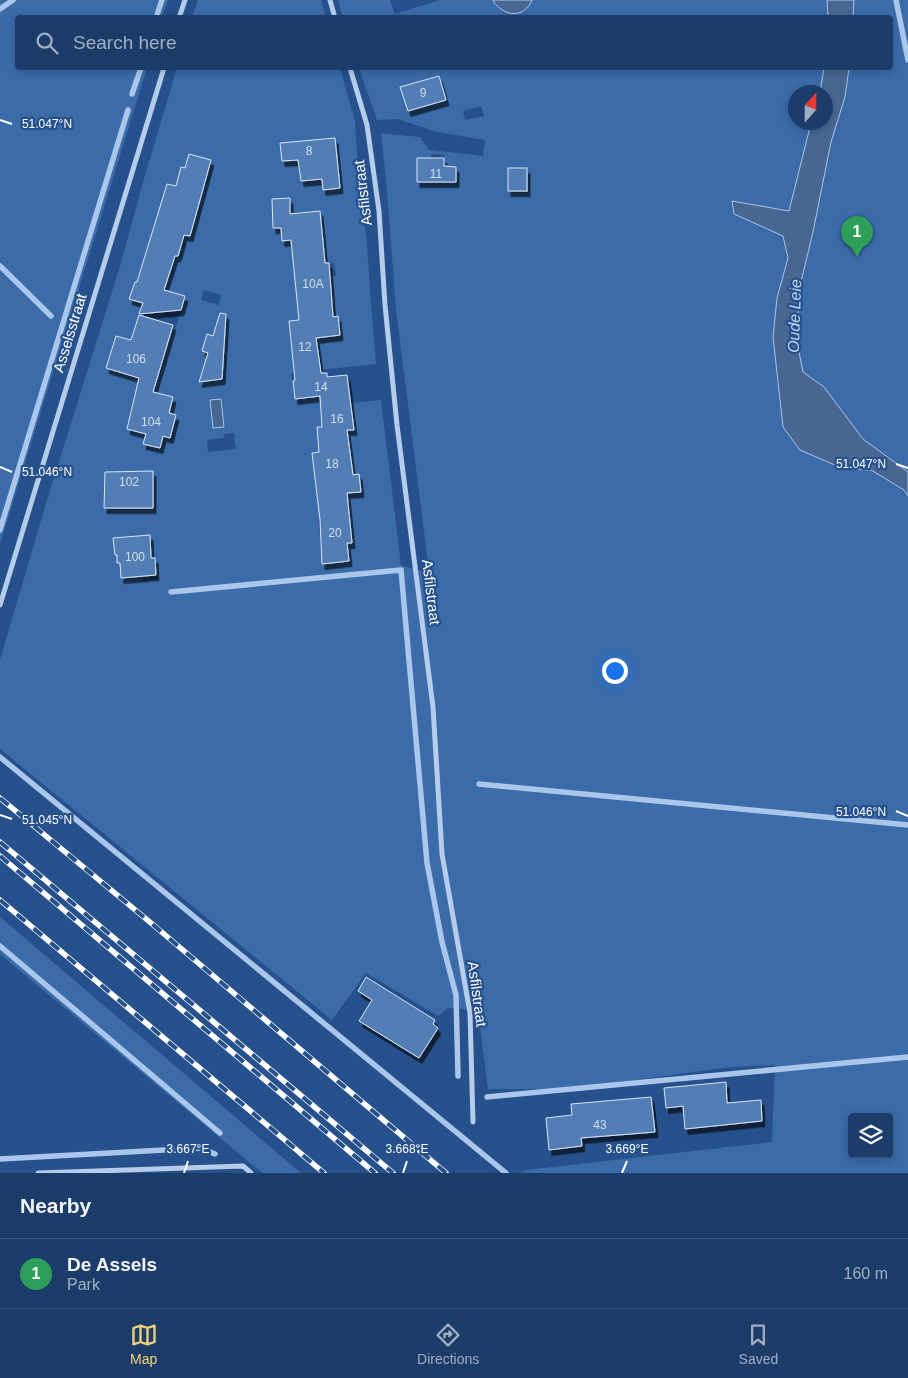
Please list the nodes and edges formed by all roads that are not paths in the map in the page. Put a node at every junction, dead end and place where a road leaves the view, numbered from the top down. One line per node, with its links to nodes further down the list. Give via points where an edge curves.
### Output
1 (185, 0): 3 (street)
2 (330, 0): 4 (street)
3 (180, 15)
4 (334, 15)
5 (163, 70): 7 (street, Asselsstraat)
6 (351, 70): 8 (street, Asfilstraat, via 367,125 379,211 397,425 433,707 442,854 470,1013)
7 (0, 605)
8 (473, 1122)
9 (130, 1171): 10 (street); 11 (street, via 243,1166)
10 (38, 1173)
11 (251, 1173)

